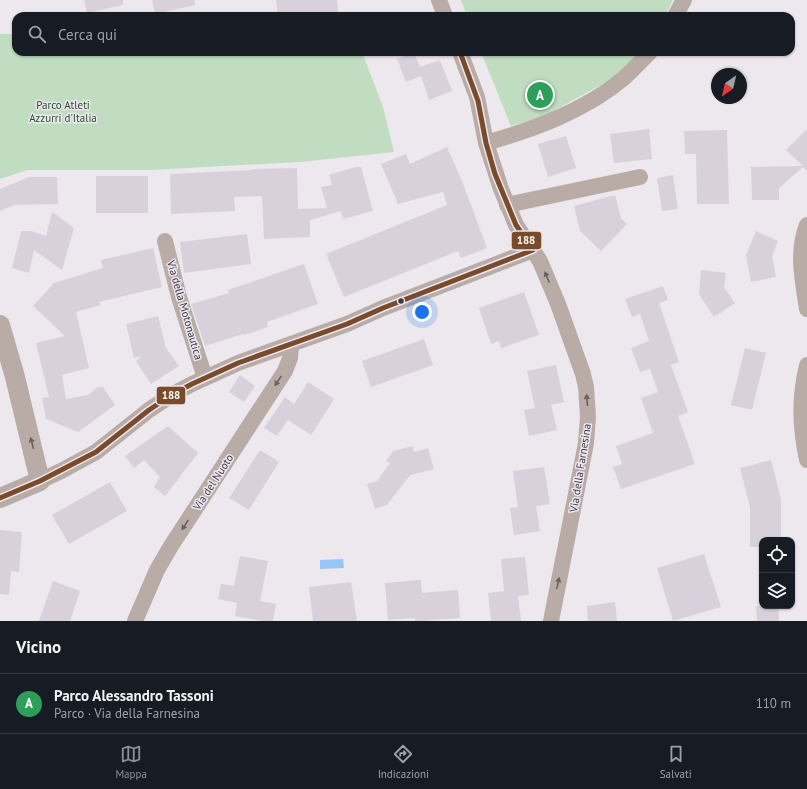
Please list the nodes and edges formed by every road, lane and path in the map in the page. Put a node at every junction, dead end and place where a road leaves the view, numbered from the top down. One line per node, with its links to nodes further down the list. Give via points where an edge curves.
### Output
1 (439, 0): 3 (street)
2 (684, 0): 4 (street)
3 (444, 12)
4 (677, 12)
5 (461, 56): 7 (street, via 478,101)
6 (646, 56): 7 (street, via 624,78 593,99 555,119)
7 (486, 143): 9 (street, Via della Farnesina)
8 (640, 177): 9 (street)
9 (507, 205): 12 (street, Via della Farnesina, via 516,225)
10 (807, 225): 13 (street, via 800,253)
11 (166, 241): 17 (street, Via della Motonautica, via 179,297)
12 (533, 250): 15 (street); 22 (street, Via della Farnesina, one-way to 12, via 586,443 588,417 586,387 581,369 558,304)
13 (807, 309)
14 (0, 325): 19 (street, one-way to 14)
15 (291, 345): 17 (street, via 245,360); 21 (street, Via del Nuoto, one-way to 21, via 285,371 171,546 157,570)
16 (807, 365): 18 (street, via 801,422)
17 (205, 378): 19 (street, via 149,410 96,452)
18 (807, 460)
19 (40, 482): 20 (street)
20 (0, 498)
21 (135, 621)
22 (551, 621)

